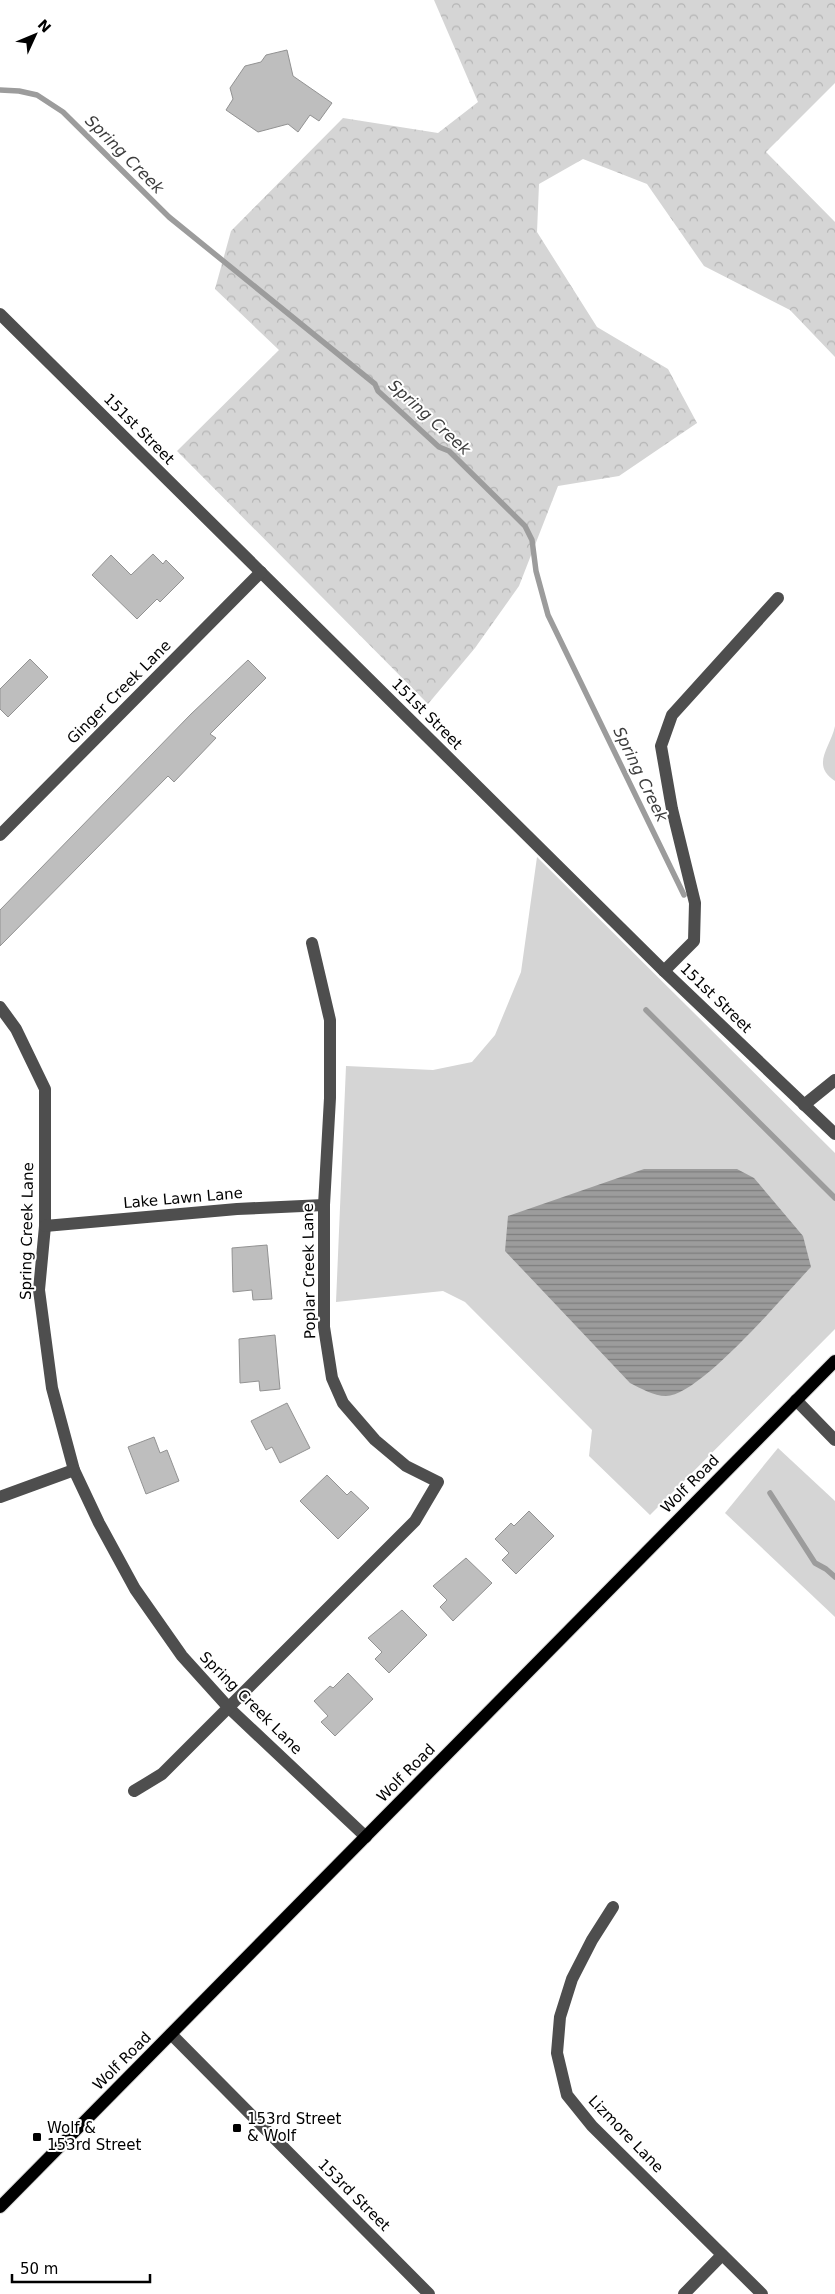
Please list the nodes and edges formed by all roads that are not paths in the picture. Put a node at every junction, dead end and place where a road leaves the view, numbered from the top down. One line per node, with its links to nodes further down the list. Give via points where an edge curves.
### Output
1 (0, 314): 2 (street, 151st Street)
2 (261, 572): 4 (street, Ginger Creek Lane); 6 (street, 151st Street)
3 (778, 598): 6 (street, via 672,715 661,746 672,810 695,903 694,941)
4 (0, 835)
5 (312, 942): 11 (street, Poplar Creek Lane, via 330,1020 330,1098)
6 (664, 971): 9 (street, 151st Street)
7 (0, 1007): 12 (street, Spring Creek Lane, via 16,1029 45,1089)
8 (835, 1080): 9 (street)
9 (804, 1105): 10 (street, 151st Street)
10 (835, 1134)
11 (324, 1205): 12 (street, Lake Lawn Lane, via 237,1209); 18 (street, Poplar Creek Lane, via 324,1327 332,1378 343,1403 375,1440 406,1466 438,1482 416,1521)
12 (45, 1226): 16 (street, Spring Creek Lane, via 39,1290 52,1388)
13 (835, 1361): 14 (main road, Wolf Road)
14 (796, 1400): 15 (street); 20 (main road, Wolf Road)
15 (835, 1440)
16 (74, 1470): 17 (street); 18 (street, Spring Creek Lane, via 135,1589 182,1656)
17 (0, 1498)
18 (229, 1708): 19 (street, via 162,1774); 20 (street, Spring Creek Lane)
19 (134, 1791)
20 (366, 1837): 22 (main road, Wolf Road)
21 (613, 1907): 24 (street, Lizmore Lane, via 572,1979 560,2017 557,2053 567,2095 592,2126)
22 (171, 2034): 23 (main road, Wolf Road); 25 (street, 153rd Street)
23 (0, 2207)
24 (722, 2254): 26 (street); 27 (street, Lizmore Lane)
25 (430, 2294)
26 (684, 2294)
27 (762, 2294)

